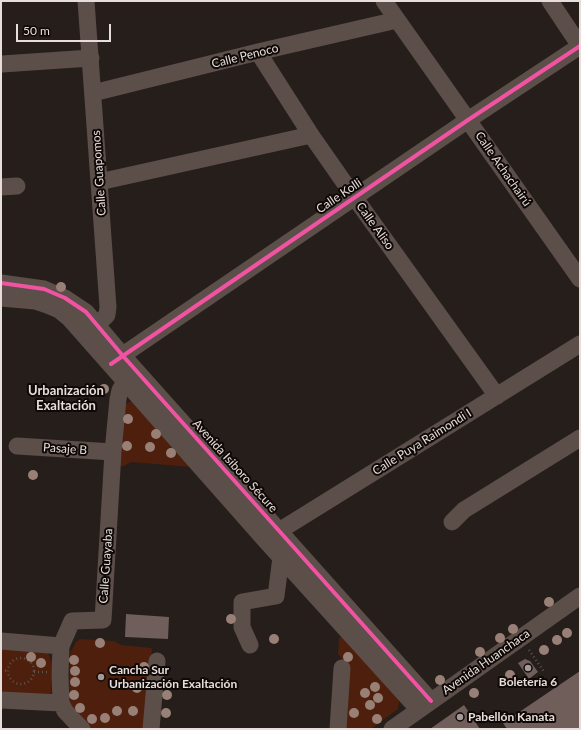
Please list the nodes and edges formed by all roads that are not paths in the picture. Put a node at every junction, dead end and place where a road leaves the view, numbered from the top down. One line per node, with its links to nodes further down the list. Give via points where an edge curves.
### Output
1 (86, 1): 7 (street, Calle Guapomos)
2 (384, 1): 4 (street, Calle Achachairú)
3 (550, 1): 5 (street)
4 (397, 20): 6 (street, Calle Penoco); 10 (street, Calle Achachairú)
5 (580, 46): 10 (street, Calle Kolli)
6 (258, 52): 9 (street, Calle Penoco); 11 (street, Calle Aliso)
7 (90, 58): 8 (street); 9 (street, Calle Guapomos)
8 (2, 64)
9 (93, 93): 12 (street, Calle Guapomos)
10 (468, 120): 13 (street, Calle Kolli); 14 (street, Calle Achachairú)
11 (311, 134): 12 (street); 13 (street, Calle Aliso)
12 (100, 182): 17 (street, Calle Guapomos, via 108,307 107,315)
13 (355, 198): 19 (street, Calle Kolli); 21 (street, Calle Aliso)
14 (580, 279)
15 (1, 283): 17 (street, Avenida Isiboro Sécure, via 44,289 65,298 86,312)
16 (1, 298): 17 (street, Avenida Isiboro Sécure, via 47,304)
17 (92, 331): 19 (street, Avenida Isiboro Sécure)
18 (580, 344): 21 (street, Calle Puya Raimondi I)
19 (117, 360): 20 (street, Avenida Isiboro Sécure)
20 (131, 376): 24 (street, Calle Guayaba, via 120,390); 26 (street, Avenida Isiboro Sécure)
21 (497, 396): 26 (street, Calle Puya Raimondi I)
22 (580, 438): 25 (street, via 464,510)
23 (17, 446): 24 (street, Pasaje B)
24 (113, 452): 31 (street, Calle Guayaba, via 103,620 72,621)
25 (452, 522)
26 (272, 536): 27 (street, Avenida Isiboro Sécure); 36 (street, Avenida Isiboro Sécure)
27 (281, 558): 30 (street, via 276,596 242,602 242,627); 36 (street, Avenida Isiboro Sécure)
28 (580, 596): 36 (street, Avenida Huanchaca)
29 (1, 641): 31 (street)
30 (250, 645)
31 (61, 646): 35 (street, Calle Guayaba)
32 (157, 661): 38 (street)
33 (342, 668): 39 (street)
34 (1, 700): 35 (street)
35 (61, 703): 37 (street)
36 (425, 706): 40 (street, Avenida Huanchaca)
37 (82, 729)
38 (151, 729)
39 (338, 729)
40 (392, 729)

